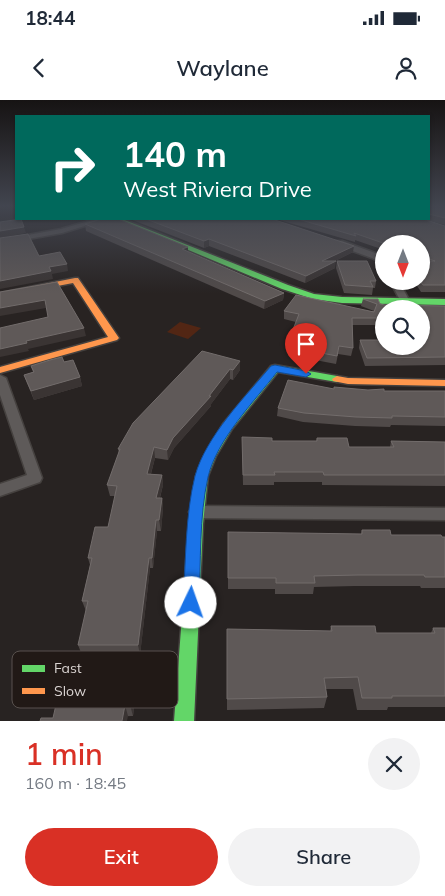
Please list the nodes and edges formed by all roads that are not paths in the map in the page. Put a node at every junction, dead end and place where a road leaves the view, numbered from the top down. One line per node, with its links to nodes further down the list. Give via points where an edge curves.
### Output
1 (40, 235): 4 (street)
2 (156, 235): 7 (street, via 313,296)
3 (329, 240): 5 (street)
4 (0, 242)
5 (375, 256)
6 (0, 295): 10 (street, via 75,280 114,338)
7 (375, 301)
8 (430, 302): 9 (street)
9 (445, 302)
10 (0, 370)
11 (0, 378): 13 (street, via 35,478)
12 (445, 383): 14 (street, via 348,381 275,368 227,427 210,456 202,476)
13 (0, 490)
14 (197, 512): 15 (street); 16 (street)
15 (445, 514)
16 (184, 721)

